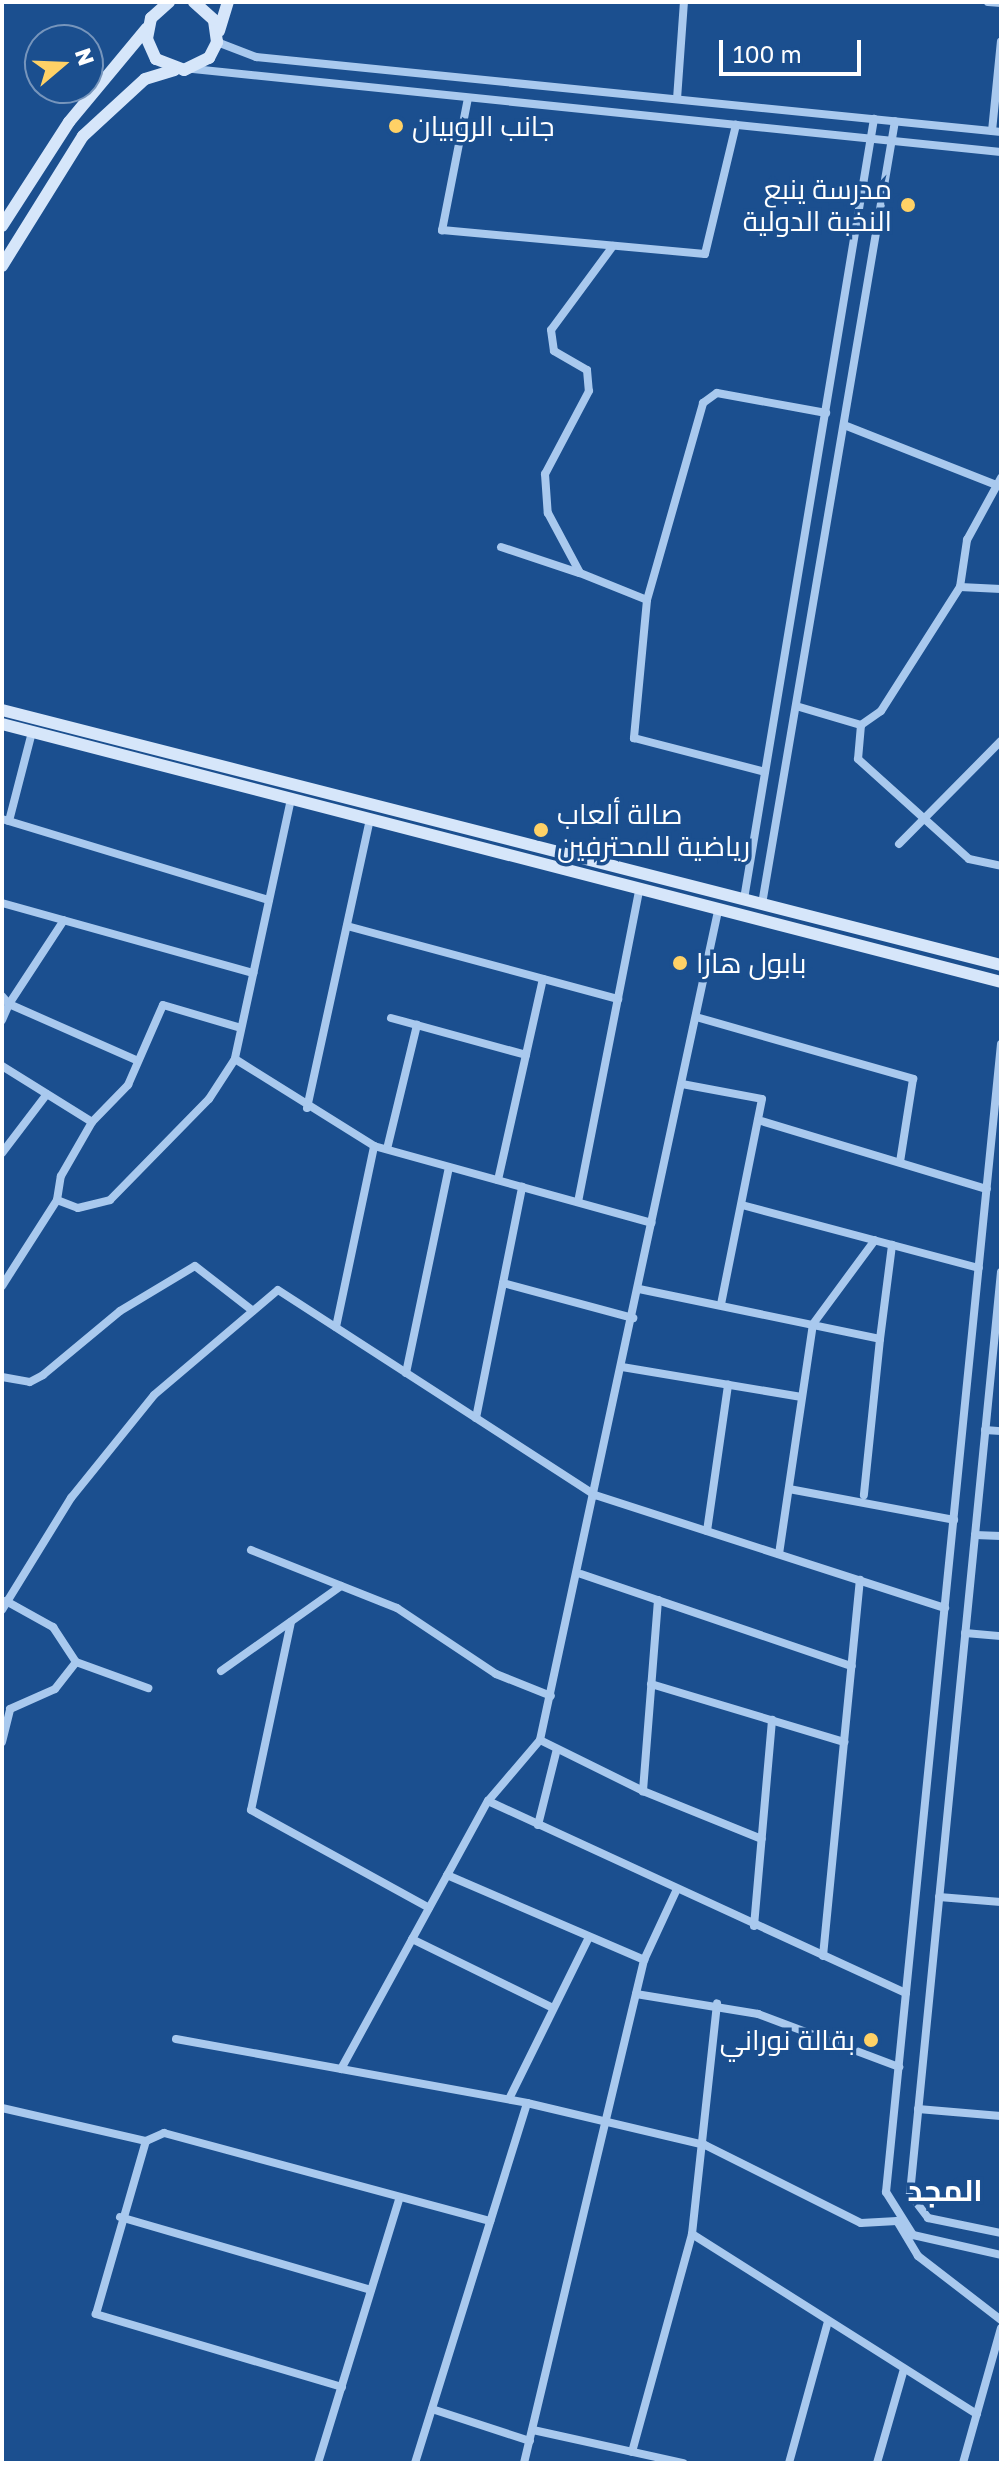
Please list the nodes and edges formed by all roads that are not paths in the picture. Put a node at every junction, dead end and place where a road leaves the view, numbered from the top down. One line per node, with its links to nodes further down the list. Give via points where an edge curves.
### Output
1 (169, 2): 7 (main road)
2 (194, 2): 9 (main road, via 214,20)
3 (228, 2): 9 (main road)
4 (684, 2): 13 (street)
5 (988, 2): 6 (street)
6 (1001, 3)
7 (147, 28): 11 (main road, via 156,59); 21 (main road, via 69,122)
8 (1001, 41): 17 (street)
9 (217, 42): 10 (main road); 13 (street, via 256,57)
10 (193, 69): 11 (main road); 12 (street)
11 (175, 70): 23 (main road, via 145,79 83,136)
12 (468, 98): 16 (street); 22 (street, via 442,230)
13 (677, 99): 14 (street)
14 (874, 119): 15 (street); 18 (street)
15 (895, 121): 17 (street); 19 (street)
16 (736, 125): 18 (street); 22 (street, via 705,254)
17 (997, 132)
18 (872, 139): 19 (street); 24 (street)
19 (892, 141): 20 (street); 25 (street)
20 (1001, 152)
21 (2, 226)
22 (613, 246): 28 (street, via 551,330 554,351 587,370 589,391 545,474 548,513)
23 (2, 266)
24 (826, 413): 31 (street, via 717,393 703,403); 38 (street)
25 (844, 425): 26 (street); 32 (street)
26 (998, 481): 29 (street, via 967,540)
27 (501, 547): 28 (street)
28 (580, 573): 31 (street)
29 (960, 587): 30 (street); 35 (street, via 881,711)
30 (1001, 589)
31 (647, 600): 38 (street, via 634,738)
32 (796, 706): 35 (street); 49 (street)
33 (2, 710): 46 (main road)
34 (2, 724): 36 (main road)
35 (861, 725): 40 (street, via 858,759)
36 (32, 732): 39 (main road); 41 (street)
37 (1001, 741): 40 (street)
38 (765, 772): 46 (street)
39 (291, 799): 42 (main road); 47 (street)
40 (926, 819): 43 (street); 44 (street, via 969,859)
41 (6, 820): 47 (street)
42 (370, 820): 45 (main road); 52 (street)
43 (899, 844)
44 (1001, 866)
45 (639, 891): 50 (main road); 58 (street)
46 (744, 899): 49 (main road)
47 (269, 900): 54 (street)
48 (2, 903): 51 (street)
49 (762, 904): 53 (main road)
50 (718, 911): 56 (main road); 60 (street)
51 (64, 920): 54 (street); 59 (street)
52 (347, 926): 55 (street); 73 (street)
53 (1001, 965)
54 (253, 973): 64 (street)
55 (543, 979): 58 (street); 66 (street)
56 (1001, 982)
57 (2, 996): 59 (street)
58 (618, 999): 85 (street)
59 (9, 1004): 62 (street); 68 (street)
60 (696, 1017): 70 (street); 79 (street, via 913,1079)
61 (391, 1018): 63 (street)
62 (2, 1020)
63 (417, 1025): 66 (street); 77 (street)
64 (241, 1028): 67 (street); 68 (street, via 163,1005)
65 (1001, 1044): 72 (street)
66 (526, 1055): 81 (street)
67 (235, 1059): 73 (street); 84 (street, via 209,1099 110,1200 78,1208)
68 (138, 1061): 75 (street, via 128,1085)
69 (2, 1066): 71 (street)
70 (682, 1084): 74 (street, via 762,1099); 87 (street)
71 (47, 1094): 75 (street); 78 (street)
72 (998, 1099): 83 (street)
73 (307, 1108): 76 (street)
74 (758, 1120): 79 (street); 86 (street)
75 (92, 1122): 84 (street, via 61,1176)
76 (374, 1146): 77 (street); 99 (street)
77 (387, 1149): 80 (street)
78 (2, 1153)
79 (900, 1162): 83 (street)
80 (449, 1167): 81 (street); 102 (street)
81 (498, 1180): 82 (street)
82 (522, 1187): 85 (street); 92 (street)
83 (987, 1189): 90 (street)
84 (57, 1200): 93 (street)
85 (578, 1202): 87 (street)
86 (742, 1205): 88 (street); 95 (street)
87 (652, 1223): 94 (street)
88 (875, 1240): 89 (street); 98 (street)
89 (892, 1245): 90 (street); 100 (street)
90 (979, 1268): 112 (street)
91 (1001, 1272): 107 (street)
92 (503, 1283): 97 (street); 106 (street)
93 (2, 1286)
94 (639, 1289): 95 (street); 97 (street)
95 (721, 1304): 98 (street)
96 (253, 1311): 99 (street, via 278,1290); 103 (street, via 195,1266 120,1311 43,1375 30,1382); 122 (street, via 154,1395 71,1498)
97 (633, 1318): 101 (street)
98 (813, 1324): 100 (street); 105 (street)
99 (336, 1327): 102 (street)
100 (880, 1339): 111 (street)
101 (622, 1367): 104 (street); 110 (street)
102 (406, 1373): 106 (street)
103 (2, 1377)
104 (728, 1385): 105 (street); 113 (street)
105 (802, 1397): 109 (street)
106 (476, 1418): 110 (street)
107 (985, 1430): 108 (street); 114 (street)
108 (1001, 1431)
109 (789, 1489): 112 (street); 117 (street)
110 (595, 1495): 113 (street); 118 (street)
111 (864, 1495)
112 (954, 1520): 123 (street)
113 (707, 1531): 117 (street)
114 (975, 1535): 115 (street); 125 (street)
115 (1001, 1536)
116 (251, 1550): 120 (street)
117 (779, 1554): 119 (street)
118 (581, 1574): 121 (street); 132 (street)
119 (860, 1580): 123 (street); 128 (street)
120 (341, 1586): 124 (street); 132 (street, via 397,1608 496,1674)
121 (658, 1600): 128 (street); 130 (street)
122 (4, 1605): 127 (street, via 53,1627)
123 (945, 1608): 152 (street)
124 (291, 1622): 129 (street); 146 (street, via 251,1810)
125 (965, 1633): 126 (street); 144 (street)
126 (1001, 1636)
127 (76, 1662): 131 (street); 135 (street, via 55,1689 10,1709)
128 (852, 1666): 136 (street)
129 (221, 1671)
130 (651, 1684): 133 (street); 138 (street)
131 (148, 1688)
132 (551, 1696): 134 (street)
133 (772, 1720): 136 (street); 141 (street)
134 (540, 1740): 137 (street); 139 (street)
135 (2, 1742)
136 (844, 1742): 150 (street)
137 (557, 1749): 138 (street); 140 (street)
138 (643, 1791): 141 (street)
139 (488, 1801): 140 (street); 142 (street)
140 (538, 1825): 143 (street)
141 (762, 1839): 147 (street)
142 (447, 1875): 146 (street); 148 (street)
143 (676, 1891): 147 (street); 151 (street)
144 (939, 1897): 145 (street); 162 (street)
145 (1001, 1902)
146 (429, 1908): 149 (street)
147 (754, 1926): 150 (street)
148 (589, 1937): 151 (street); 155 (street)
149 (412, 1939): 155 (street); 158 (street)
150 (823, 1956): 152 (street)
151 (644, 1960): 153 (street)
152 (906, 1993): 157 (street)
153 (636, 1994): 154 (street); 164 (street)
154 (717, 2003): 157 (street); 166 (street)
155 (551, 2007): 159 (street)
156 (176, 2039): 158 (street)
157 (899, 2067): 170 (street, via 886,2192)
158 (341, 2069): 159 (street)
159 (509, 2099): 160 (street)
160 (527, 2103): 164 (street); 169 (street)
161 (2, 2108): 165 (street)
162 (918, 2109): 163 (street); 171 (street, via 910,2194 915,2207 928,2218)
163 (1001, 2116)
164 (609, 2119): 166 (street); 182 (street)
165 (146, 2141): 167 (street, via 164,2133); 168 (street)
166 (705, 2145): 170 (street, via 861,2223); 172 (street)
167 (400, 2197): 169 (street); 174 (street)
168 (120, 2217): 174 (street); 179 (street, via 94,2302 104,2320)
169 (490, 2221): 180 (street)
170 (897, 2221): 173 (street, via 924,2240); 175 (street, via 918,2256)
171 (1001, 2233)
172 (692, 2234): 176 (street); 184 (street)
173 (1001, 2255)
174 (371, 2290): 179 (street)
175 (1001, 2320)
176 (828, 2321): 178 (street); 189 (street)
177 (1001, 2328): 181 (street)
178 (904, 2369): 181 (street); 190 (street)
179 (342, 2387): 185 (street)
180 (432, 2409): 183 (street); 186 (street)
181 (977, 2414): 191 (street)
182 (533, 2430): 183 (street); 184 (street)
183 (530, 2441): 187 (street)
184 (632, 2452): 188 (street)
185 (318, 2463)
186 (415, 2463)
187 (524, 2463)
188 (683, 2463)
189 (789, 2463)
190 (877, 2463)
191 (963, 2463)

